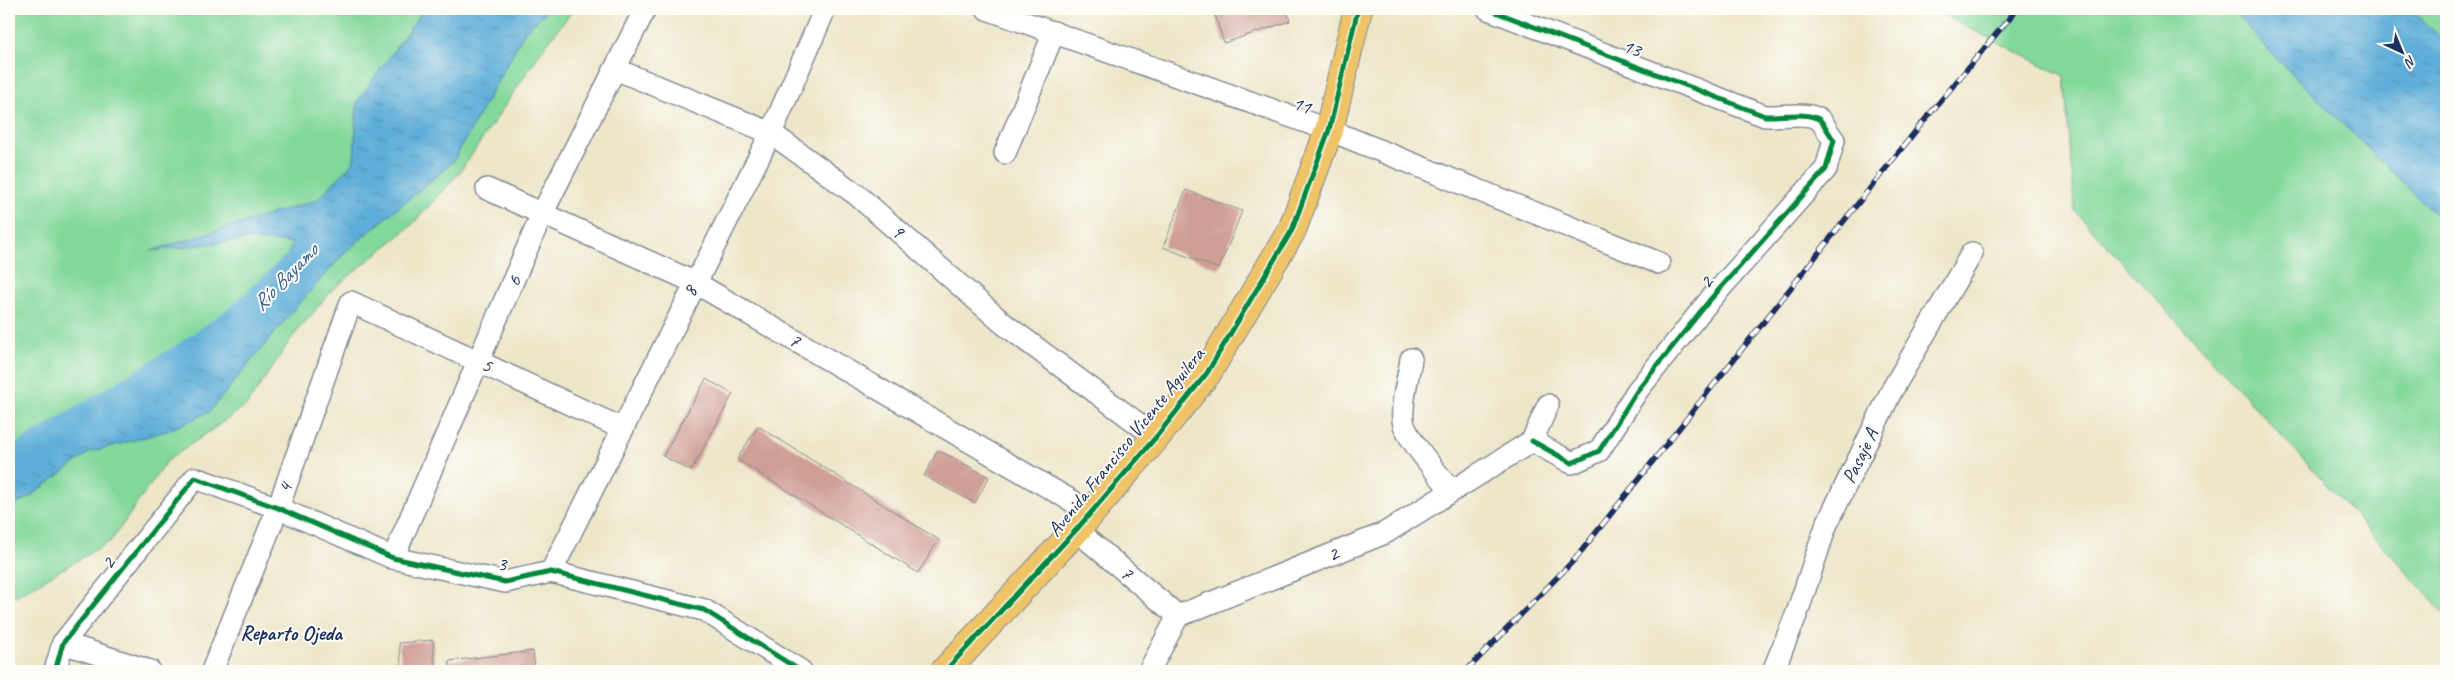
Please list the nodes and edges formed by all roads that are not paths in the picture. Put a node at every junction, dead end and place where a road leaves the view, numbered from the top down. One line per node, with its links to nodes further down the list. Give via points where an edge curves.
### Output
1 (645, 9): 7 (street, 6)
2 (825, 9): 10 (street, 8)
3 (987, 9): 6 (street, 11)
4 (1358, 9): 9 (main road, Avenida Francisco Vicente Aguilera)
5 (1488, 9): 8 (street, 13)
6 (1054, 32): 9 (street, 11); 11 (street)
7 (615, 69): 10 (street, 9); 13 (street, 6)
8 (1765, 116): 23 (street, 2, via 1800,114 1819,120 1834,140 1826,169 1709,301 1637,391 1599,451 1572,463)
9 (1329, 130): 15 (street, 11); 22 (main road, Avenida Francisco Vicente Aguilera, via 1292,230 1207,373)
10 (770, 133): 16 (street, 8); 22 (street, 9, via 857,196 1004,324)
11 (1005, 153)
12 (487, 189): 13 (street, 7)
13 (542, 214): 16 (street, 7); 19 (street, 6)
14 (1972, 253): 38 (street, Pasaje A, via 1892,390 1826,526 1797,613)
15 (1659, 262)
16 (694, 282): 21 (street, 8); 27 (street, 7)
17 (351, 302): 19 (street, 5); 26 (street, 4)
18 (1411, 358): 25 (street, via 1404,424)
19 (479, 362): 21 (street, 5); 28 (street, 6)
20 (1548, 405): 23 (street)
21 (623, 429): 29 (street, 8)
22 (1156, 437): 27 (main road, Avenida Francisco Vicente Aguilera)
23 (1532, 442): 25 (street, 2)
24 (195, 478): 26 (street, 3); 31 (street, 2)
25 (1452, 491): 30 (street, 2, via 1385,533)
26 (278, 508): 28 (street, 3); 34 (street, 4)
27 (1084, 521): 30 (street, 7); 36 (main road, Avenida Francisco Vicente Aguilera)
28 (393, 558): 29 (street, 3, via 505,582)
29 (551, 572): 35 (street, 3, via 704,610)
30 (1178, 616): 37 (street)
31 (63, 643): 32 (street, 2); 33 (street)
32 (55, 671)
33 (150, 671)
34 (212, 671)
35 (801, 671)
36 (945, 671)
37 (1149, 671)
38 (1773, 671)

